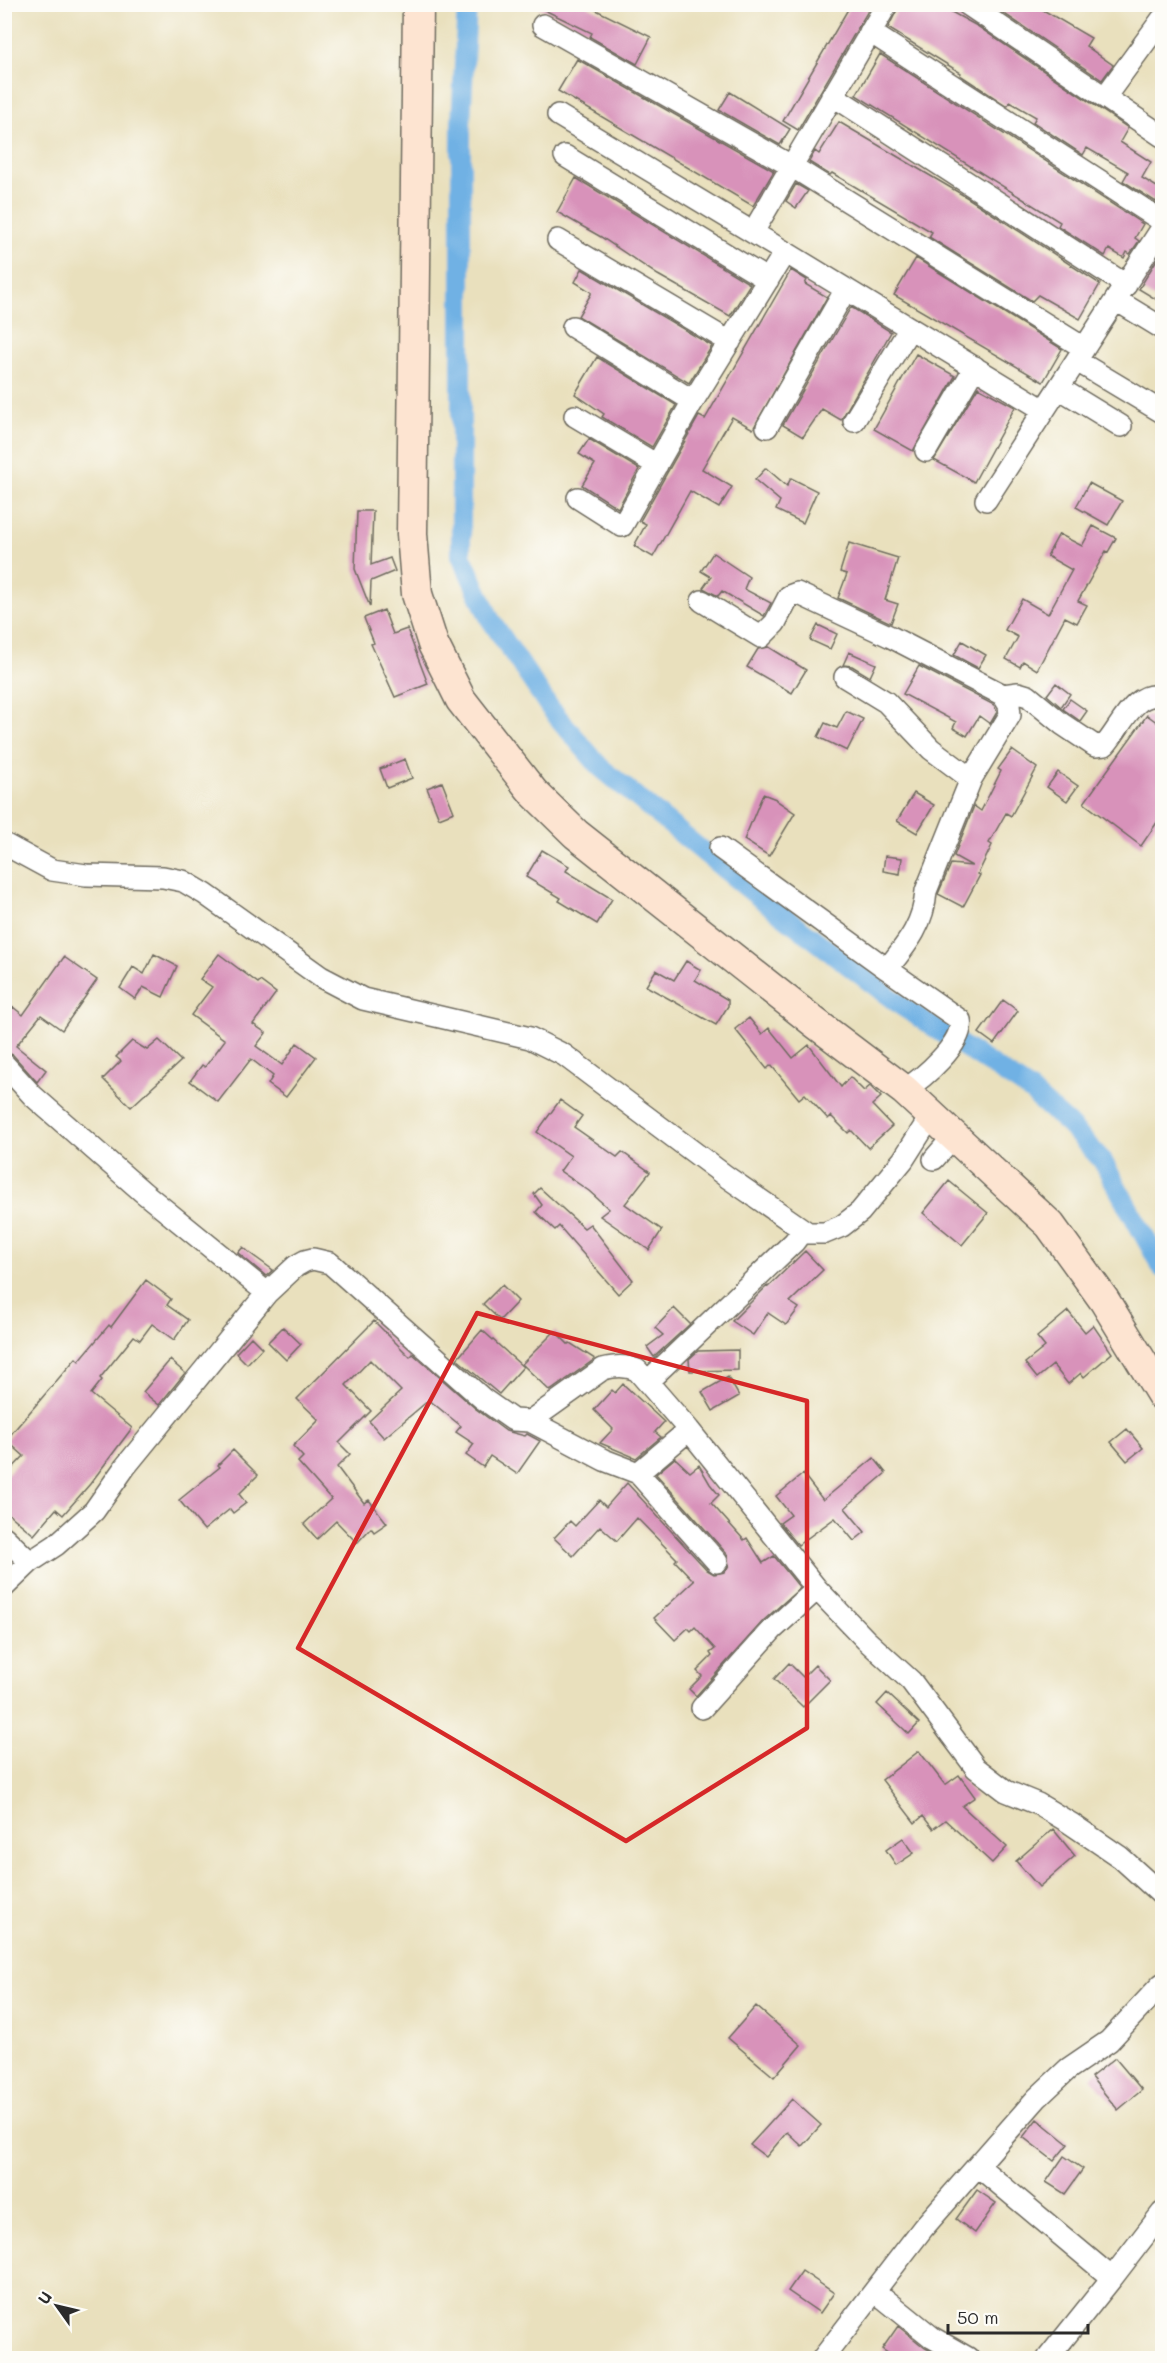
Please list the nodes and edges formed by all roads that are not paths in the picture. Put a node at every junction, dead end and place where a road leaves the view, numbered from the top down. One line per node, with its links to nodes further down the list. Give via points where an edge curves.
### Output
1 (418, 4): 47 (street, via 412,534 417,594 433,644 461,700 533,792 576,834 814,1022)
2 (886, 4): 6 (street)
3 (967, 4): 8 (street)
4 (1162, 19): 8 (street)
5 (543, 25): 12 (street)
6 (870, 32): 7 (street); 13 (street)
7 (832, 95): 12 (street); 19 (street)
8 (1105, 97): 10 (street)
9 (558, 115): 14 (street)
10 (1162, 136)
11 (565, 156): 17 (street)
12 (793, 167): 14 (street); 24 (street)
13 (1161, 231): 19 (street)
14 (753, 232): 16 (street)
15 (558, 240): 23 (street)
16 (785, 252): 17 (street); 18 (street)
17 (768, 280): 23 (street)
18 (846, 289): 21 (street); 33 (street)
19 (1121, 293): 22 (street); 24 (street)
20 (573, 327): 27 (street)
21 (910, 328): 25 (street); 31 (street)
22 (1162, 328)
23 (730, 342): 27 (street)
24 (1080, 355): 26 (street); 29 (street)
25 (975, 368): 28 (street); 34 (street)
26 (1059, 388): 28 (street); 32 (street)
27 (693, 401): 35 (street)
28 (1044, 410): 37 (street)
29 (1162, 412)
30 (575, 416): 35 (street)
31 (855, 421)
32 (1121, 426)
33 (767, 427)
34 (926, 451)
35 (657, 465): 36 (street, via 622,526)
36 (578, 498)
37 (986, 500)
38 (702, 601): 40 (street, via 761,637 775,623 789,596 797,593)
39 (845, 677): 42 (street, via 886,702 931,749)
40 (1003, 695): 41 (street, via 1028,696 1095,746 1105,745 1138,701 1155,694); 42 (street, via 1010,715)
41 (1162, 697)
42 (971, 779): 45 (street, via 926,891 925,910 907,944)
43 (4, 844): 51 (street, via 52,870 183,881 321,977 363,999 530,1038 564,1055)
44 (720, 848): 45 (street)
45 (887, 969): 47 (street, via 960,1020 958,1039)
46 (4, 1064): 52 (street, via 33,1096 144,1193)
47 (912, 1085): 48 (street)
48 (932, 1116): 49 (street); 51 (street, via 903,1160 860,1212 825,1233)
49 (953, 1137): 50 (street); 54 (street, via 1050,1226 1104,1300)
50 (934, 1159)
51 (802, 1230): 53 (street)
52 (267, 1293): 55 (street, via 305,1261 313,1258 330,1263 483,1400 513,1420); 59 (street, via 125,1467 94,1512)
53 (648, 1381): 55 (street, via 629,1366 603,1369); 56 (street)
54 (1162, 1395)
55 (531, 1420): 57 (street, via 604,1460)
56 (689, 1430): 57 (street); 62 (street)
57 (638, 1473): 60 (street)
58 (4, 1537): 59 (street)
59 (30, 1562): 61 (street)
60 (717, 1562)
61 (4, 1587)
62 (817, 1589): 63 (street, via 773,1629); 64 (street, via 911,1681 964,1754 992,1783 1070,1823 1120,1857)
63 (702, 1708)
64 (1162, 1895)
65 (1162, 1984): 66 (street, via 1109,2041 1068,2068 1037,2098)
66 (978, 2166): 68 (street); 69 (street, via 923,2228)
67 (1162, 2213): 68 (street)
68 (1112, 2278): 72 (street)
69 (876, 2292): 70 (street); 71 (street, via 933,2338)
70 (823, 2358)
71 (968, 2358)
72 (1048, 2358)

